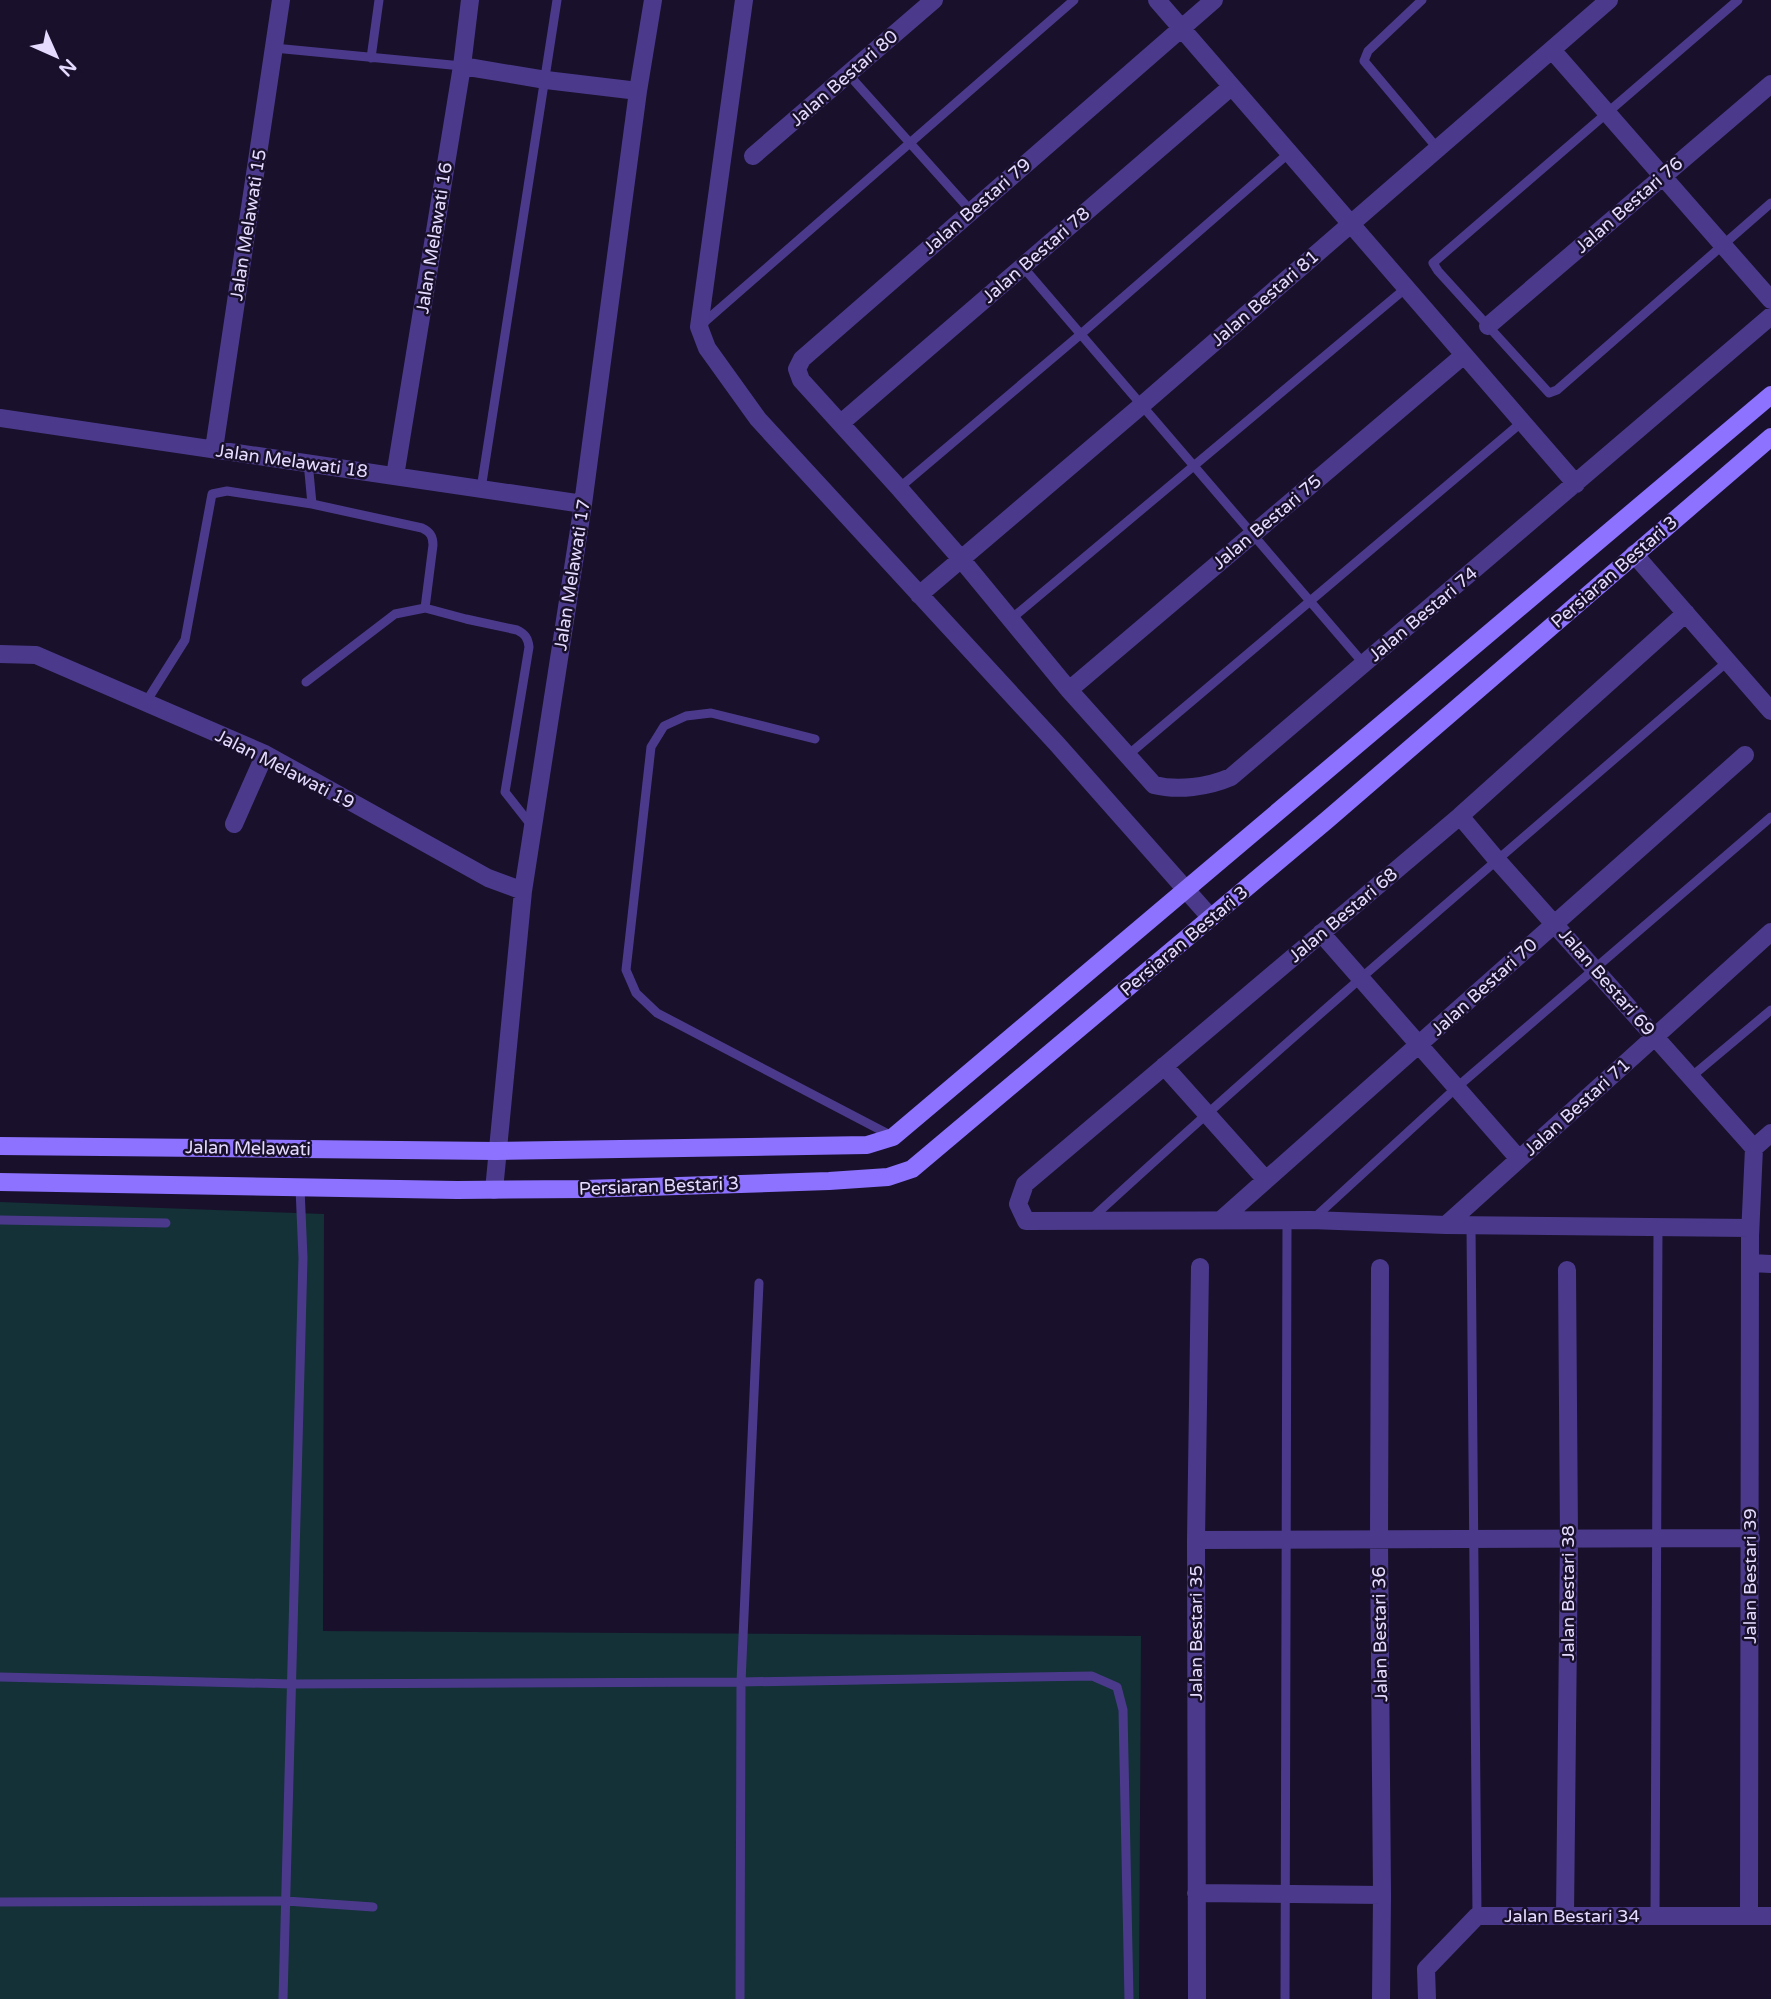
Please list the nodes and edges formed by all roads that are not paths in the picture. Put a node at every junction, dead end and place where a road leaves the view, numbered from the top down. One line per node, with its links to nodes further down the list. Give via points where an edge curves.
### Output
1 (281, 0): 15 (street, Jalan Melawati 15)
2 (379, 0): 17 (lane)
3 (470, 0): 18 (street, Jalan Melawati 16)
4 (557, 0): 20 (lane)
5 (653, 0): 23 (street, Jalan Melawati 17)
6 (744, 0): 39 (street)
7 (934, 0): 19 (street, Jalan Bestari 80)
8 (1074, 0): 25 (lane)
9 (1157, 0): 14 (street)
10 (1214, 0): 14 (street, Jalan Bestari 79)
11 (1422, 0): 26 (lane, via 1368,51 1364,61)
12 (1609, 0): 16 (street, Jalan Bestari 81)
13 (1738, 0): 24 (lane)
14 (1181, 28): 22 (street); 31 (street, Jalan Bestari 79)
15 (274, 48): 17 (lane); 48 (street, Jalan Melawati 15)
16 (1552, 50): 24 (street); 26 (street, Jalan Bestari 81)
17 (371, 58): 18 (lane)
18 (462, 66): 20 (street); 51 (street, Jalan Melawati 16)
19 (848, 74): 25 (lane); 28 (street, Jalan Bestari 80)
20 (546, 80): 23 (street); 54 (lane)
21 (1771, 83): 29 (street, Jalan Bestari 76)
22 (1231, 87): 27 (street); 34 (street, Jalan Bestari 78)
23 (638, 91): 56 (street, Jalan Melawati 17)
24 (1608, 113): 29 (street); 38 (lane, via 1433,263)
25 (910, 143): 31 (lane); 39 (lane)
26 (1438, 149): 32 (street, Jalan Bestari 81)
27 (1289, 153): 32 (street); 40 (lane)
28 (753, 156)
29 (1663, 176): 33 (street); 38 (street, Jalan Bestari 76)
30 (1771, 203): 33 (lane)
31 (971, 211): 46 (street, Jalan Bestari 79, via 802,359 797,369 801,380)
32 (1351, 224): 35 (street); 43 (street, Jalan Bestari 81)
33 (1723, 244): 36 (street); 38 (lane, via 1549,393)
34 (1023, 267): 40 (lane); 46 (street, Jalan Bestari 78)
35 (1406, 288): 41 (street); 50 (lane)
36 (1771, 299)
37 (1771, 316): 52 (street, Jalan Bestari 74)
38 (1488, 326)
39 (699, 327): 60 (street, via 707,348 758,419)
40 (1081, 334): 43 (lane); 53 (lane)
41 (1464, 355): 45 (street); 57 (street, Jalan Bestari 75)
42 (1771, 395): 81 (street, Persiaran Bestari 3)
43 (1142, 405): 50 (lane); 59 (street, Jalan Bestari 81)
44 (0, 418): 48 (street, Jalan Melawati 18)
45 (1522, 422): 52 (street); 61 (lane)
46 (841, 423): 53 (street, Jalan Bestari 79)
47 (1771, 437): 58 (street, Persiaran Bestari 3)
48 (214, 450): 49 (street, Jalan Melawati 18)
49 (308, 462): 51 (street, Jalan Melawati 18); 55 (lane)
50 (1194, 465): 57 (lane); 64 (lane)
51 (395, 476): 54 (street, Jalan Melawati 18)
52 (1576, 484): 67 (street, Jalan Bestari 74)
53 (899, 488): 59 (street, Jalan Bestari 79)
54 (481, 489): 56 (street, Jalan Melawati 18)
55 (312, 504): 62 (lane, via 428,532 433,545); 70 (lane, via 227,491 212,494 185,640)
56 (583, 504): 79 (street, Jalan Melawati 17)
57 (1253, 534): 61 (lane); 69 (street, Jalan Bestari 75)
58 (1634, 554): 63 (street); 83 (street, Persiaran Bestari 3)
59 (961, 559): 60 (street, Jalan Bestari 81); 64 (street, Jalan Bestari 74)
60 (919, 595): 81 (street)
61 (1309, 600): 67 (lane); 74 (lane)
62 (425, 608): 68 (lane, via 395,614); 79 (lane, via 517,630 528,640 505,792)
63 (1686, 613): 66 (street); 76 (street, Jalan Bestari 68)
64 (1011, 619): 69 (street, Jalan Bestari 74)
65 (0, 654): 70 (street, Jalan Melawati 19, via 36,655)
66 (1728, 661): 71 (street); 80 (lane)
67 (1364, 664): 74 (street, Jalan Bestari 74, via 1231,777 1217,783 1170,789 1154,785)
68 (306, 682)
69 (1069, 690): 74 (street, Jalan Bestari 74)
70 (146, 702): 73 (street, Jalan Melawati 19)
71 (1771, 711)
72 (815, 739): 97 (lane, via 711,713 685,716 664,726 651,747 626,971 636,993 657,1013)
73 (265, 754): 78 (street); 82 (street, Jalan Melawati 19, via 488,878)
74 (1128, 755)
75 (1745, 755): 84 (street, Jalan Bestari 70)
76 (1460, 816): 80 (street, Jalan Bestari 69); 86 (street, Jalan Bestari 68)
77 (1771, 817): 87 (lane)
78 (234, 824)
79 (532, 826): 82 (street, Jalan Melawati 17)
80 (1497, 860): 84 (street, Jalan Bestari 69); 88 (lane)
81 (1187, 890): 83 (street); 97 (street, Persiaran Bestari 3)
82 (523, 891): 100 (street, Jalan Melawati 17)
83 (1211, 918): 105 (street, Persiaran Bestari 3, via 912,1169 888,1177 829,1181)
84 (1555, 923): 87 (street, Jalan Bestari 69); 91 (street, Jalan Bestari 70)
85 (1771, 932): 90 (street, Jalan Bestari 71)
86 (1321, 933): 88 (street); 92 (street, Jalan Bestari 68)
87 (1595, 968): 90 (street, Jalan Bestari 69); 94 (lane)
88 (1360, 978): 91 (street); 95 (lane)
89 (1771, 1010): 93 (lane)
90 (1655, 1036): 93 (street, Jalan Bestari 69); 101 (street, Jalan Bestari 71)
91 (1419, 1045): 94 (street); 102 (street, Jalan Bestari 70)
92 (1164, 1066): 95 (street); 109 (street, Jalan Bestari 68, via 1025,1184 1018,1204 1026,1222)
93 (1691, 1077): 99 (street, Jalan Bestari 69)
94 (1456, 1088): 101 (street); 108 (lane)
95 (1206, 1113): 102 (street); 109 (lane)
96 (1771, 1133): 99 (street)
97 (893, 1137): 100 (street, Persiaran Bestari 3, via 867,1146)
98 (0, 1146): 100 (street, Jalan Melawati)
99 (1754, 1148): 115 (street, Jalan Bestari 39)
100 (496, 1151): 105 (street, Jalan Melawati 17)
101 (1519, 1159): 112 (street, Jalan Bestari 71)
102 (1266, 1180): 106 (street, Jalan Bestari 70)
103 (0, 1182): 104 (street)
104 (300, 1188): 105 (street); 131 (lane, via 303,1258)
105 (494, 1190)
106 (1222, 1219): 109 (street); 110 (street)
107 (0, 1220): 111 (lane)
108 (1311, 1220): 110 (street); 112 (street)
109 (1089, 1221)
110 (1287, 1221): 127 (lane)
111 (166, 1223)
112 (1446, 1225): 113 (street)
113 (1471, 1226): 114 (street); 123 (lane)
114 (1658, 1227): 115 (street); 125 (lane)
115 (1750, 1232): 116 (street, Jalan Bestari 39)
116 (1751, 1263): 117 (street); 122 (street, Jalan Bestari 39)
117 (1771, 1264)
118 (1200, 1267): 126 (street, Jalan Bestari 35)
119 (1380, 1268): 128 (street, Jalan Bestari 36)
120 (1567, 1270): 124 (street, Jalan Bestari 38)
121 (759, 1283): 130 (lane)
122 (1751, 1538): 125 (street); 141 (street, Jalan Bestari 39)
123 (1474, 1539): 124 (street); 128 (street); 138 (lane)
124 (1569, 1539): 125 (street); 139 (street, Jalan Bestari 38)
125 (1657, 1539): 140 (lane)
126 (1196, 1540): 127 (street); 132 (street, Jalan Bestari 35)
127 (1286, 1540): 128 (street); 133 (lane)
128 (1379, 1540): 134 (street, Jalan Bestari 36)
129 (0, 1677): 131 (lane)
130 (741, 1682): 131 (lane); 144 (lane); 145 (lane, via 1092,1676 1117,1687 1123,1710)
131 (290, 1684): 135 (lane)
132 (1196, 1893): 133 (street); 146 (street, Jalan Bestari 35)
133 (1286, 1894): 134 (street); 147 (lane)
134 (1382, 1895): 148 (street, Jalan Bestari 36)
135 (286, 1900): 136 (lane); 137 (lane); 143 (lane)
136 (0, 1902)
137 (373, 1907)
138 (1477, 1916): 139 (street, Jalan Bestari 34); 149 (street, via 1426,1969)
139 (1565, 1916): 140 (street, Jalan Bestari 34)
140 (1655, 1916): 141 (street, Jalan Bestari 34)
141 (1749, 1916): 142 (street, Jalan Bestari 34)
142 (1771, 1916)
143 (283, 1999)
144 (740, 1999)
145 (1129, 1999)
146 (1197, 1999)
147 (1285, 1999)
148 (1381, 1999)
149 (1427, 1999)

